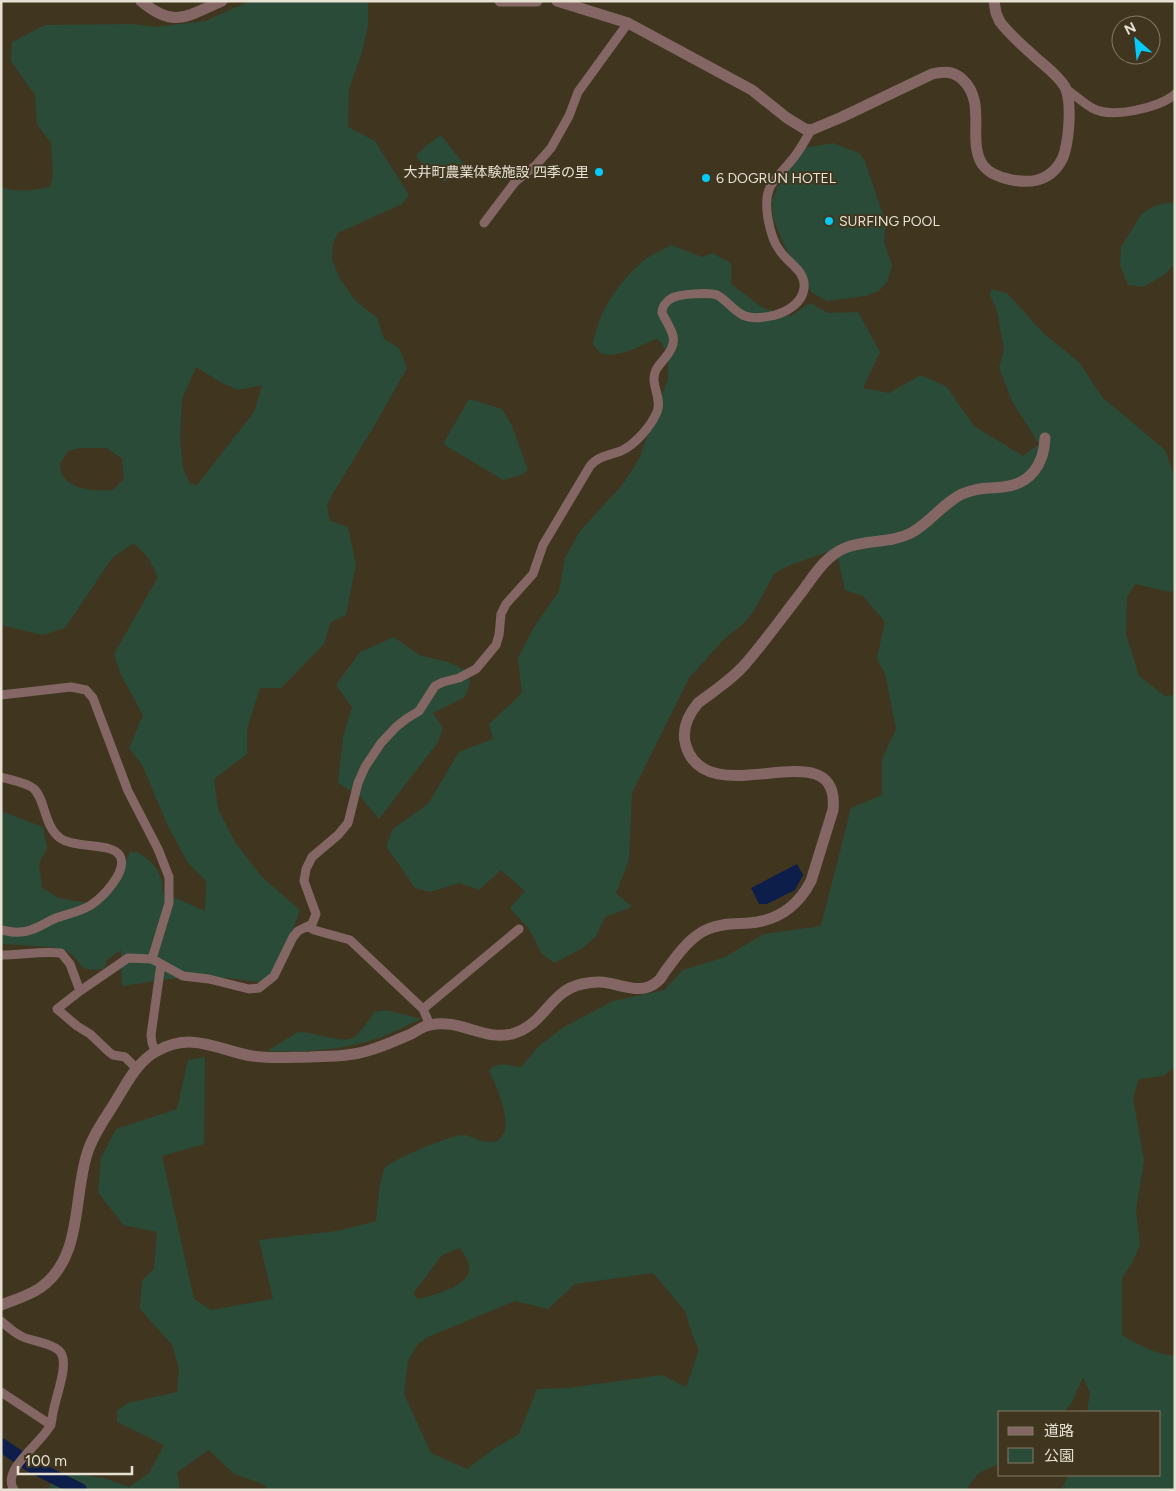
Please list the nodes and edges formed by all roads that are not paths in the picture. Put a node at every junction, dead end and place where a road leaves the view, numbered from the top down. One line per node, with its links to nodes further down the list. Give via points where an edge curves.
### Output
1 (141, 1): 2 (street, via 154,13 172,18 189,15)
2 (222, 1)
3 (500, 1): 4 (street)
4 (537, 1)
5 (557, 1): 7 (street)
6 (994, 1): 8 (street, via 996,13 1005,28 1053,72)
7 (628, 23): 11 (street, via 752,90 787,118); 12 (street, via 578,92 551,148 515,182)
8 (1066, 89): 10 (street, via 1093,109 1109,114); 11 (street, via 1069,122 1064,157 1048,176 1036,180 998,177 983,165 977,151 976,108 965,81 954,73 932,74)
9 (1175, 94): 10 (street)
10 (1171, 102)
11 (810, 130): 16 (street, via 794,156 774,178 767,205 776,245 804,280 804,291 799,301 783,313 755,317 745,316 713,294 677,296 665,303 662,313 673,332 673,342 670,352 654,374 659,402 652,421 629,446 600,458 590,466 544,545 533,574 506,604 501,614 498,641 483,661 465,675 435,686 419,711 396,727 373,755 358,782 348,823 312,857 306,869 304,880 316,914)
12 (484, 223)
13 (1045, 438): 24 (street, via 1042,460 1028,478 1004,487 977,488 949,502 910,533 880,542 852,545 830,556 746,664 692,710 685,728 685,744 697,765 710,773 725,776 809,771 829,785 833,810 811,881 794,905 769,920 717,925 702,932 689,942 658,982 648,987 629,989 593,982 568,989 534,1024 512,1034 488,1036 458,1026)
14 (1, 695): 20 (street, via 71,688 86,690 93,698 128,791 169,878 169,903)
15 (1, 777): 18 (street, via 36,790 47,821 59,838 76,845 110,848 120,855 122,864 105,893 91,905 36,928 21,932)
16 (308, 926): 21 (street, via 293,936 274,976 259,988 249,989 183,976); 23 (street, via 350,940)
17 (519, 929): 23 (street)
18 (1, 930)
19 (1, 955): 22 (street, via 61,953 70,964)
20 (152, 959): 21 (street); 22 (street, via 128,958)
21 (161, 964): 25 (street, via 151,1035)
22 (80, 991): 26 (street, via 58,1009 113,1055 125,1057)
23 (423, 1009): 24 (street)
24 (430, 1025): 25 (street, via 367,1051 348,1055 268,1058 190,1041 173,1043)
25 (155, 1052): 26 (street)
26 (136, 1068): 27 (street, via 87,1153 72,1240 60,1266 40,1288)
27 (1, 1305)
28 (1, 1321): 30 (street, via 22,1336 57,1348 61,1353 62,1374)
29 (1, 1392): 30 (street)
30 (51, 1425): 31 (street, via 21,1459 10,1477)
31 (14, 1490)

